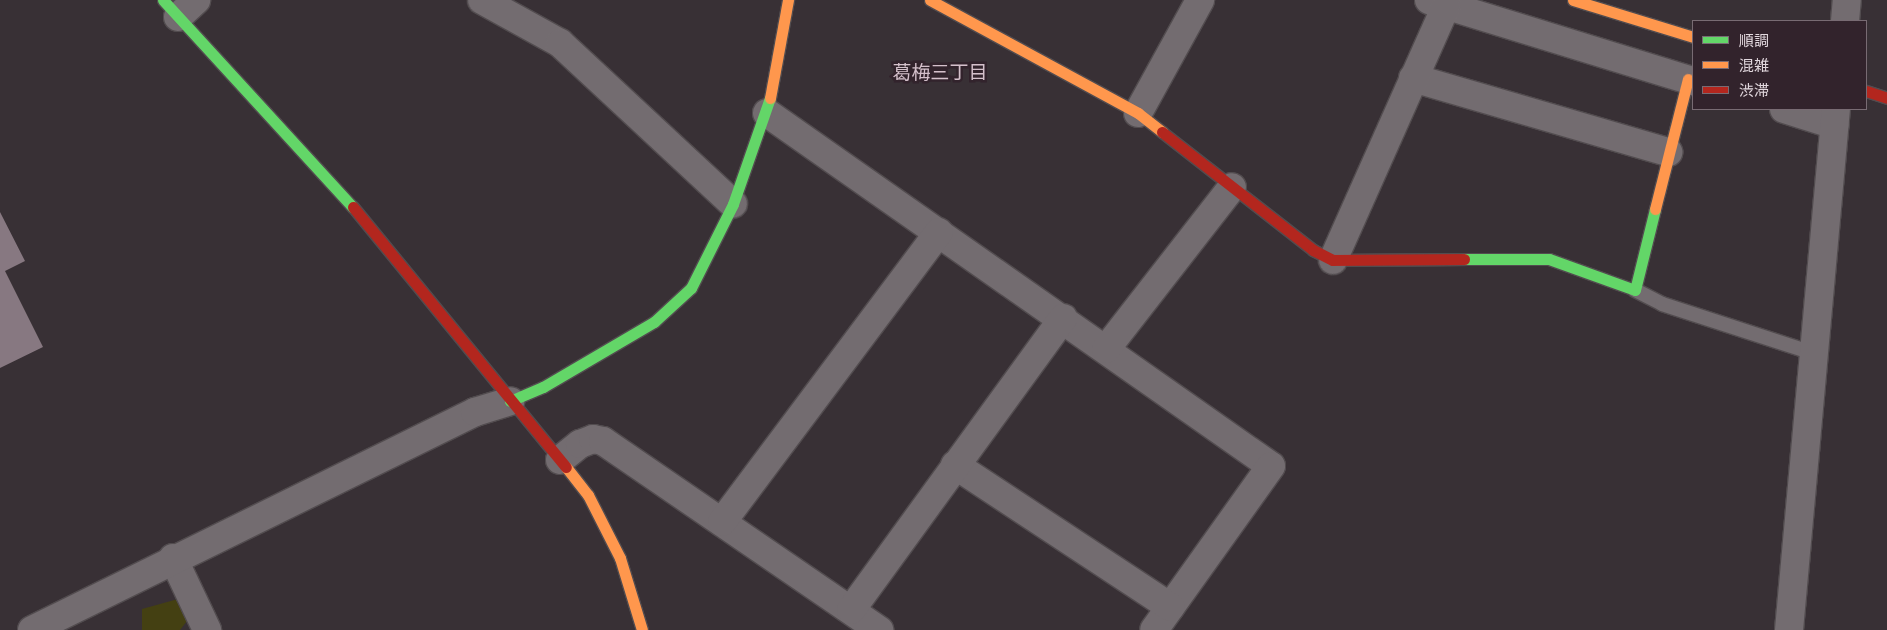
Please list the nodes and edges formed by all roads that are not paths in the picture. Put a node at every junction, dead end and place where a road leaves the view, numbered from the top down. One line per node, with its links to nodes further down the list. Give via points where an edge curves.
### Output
1 (482, 0): 21 (street, via 560,43)
2 (788, 0): 16 (street)
3 (930, 0): 17 (street)
4 (1200, 0): 17 (street)
5 (1573, 0): 10 (street)
6 (1847, 0): 9 (street)
7 (1437, 3): 11 (street); 12 (street)
8 (179, 5): 28 (street, via 333,183)
9 (1845, 20)
10 (1692, 37)
11 (1412, 78): 19 (street); 23 (street)
12 (1691, 80): 19 (street)
13 (1867, 91): 14 (street)
14 (1887, 98)
15 (1790, 110): 18 (street)
16 (767, 113): 21 (street); 22 (street)
17 (1138, 113): 20 (street)
18 (1836, 117): 27 (street)
19 (1668, 152): 24 (street)
20 (1232, 187): 23 (street, via 1313,250); 26 (street)
21 (732, 204): 28 (street, via 691,288 654,322 543,387)
22 (939, 232): 25 (street); 31 (street)
23 (1333, 260): 24 (street, via 1549,259)
24 (1635, 290): 27 (lane, via 1662,304)
25 (1063, 318): 26 (street); 30 (street)
26 (1106, 349): 33 (street, via 1271,466)
27 (1813, 354): 40 (street)
28 (510, 401): 29 (street); 32 (street, via 475,412)
29 (560, 460): 31 (street, via 580,444 593,439 603,441); 37 (street, via 588,495 606,526)
30 (955, 465): 33 (street); 34 (street)
31 (722, 522): 34 (street)
32 (173, 558): 35 (street); 36 (street)
33 (1170, 607): 39 (street)
34 (851, 610): 38 (street)
35 (32, 630)
36 (207, 630)
37 (642, 630)
38 (879, 630)
39 (1154, 630)
40 (1789, 630)

